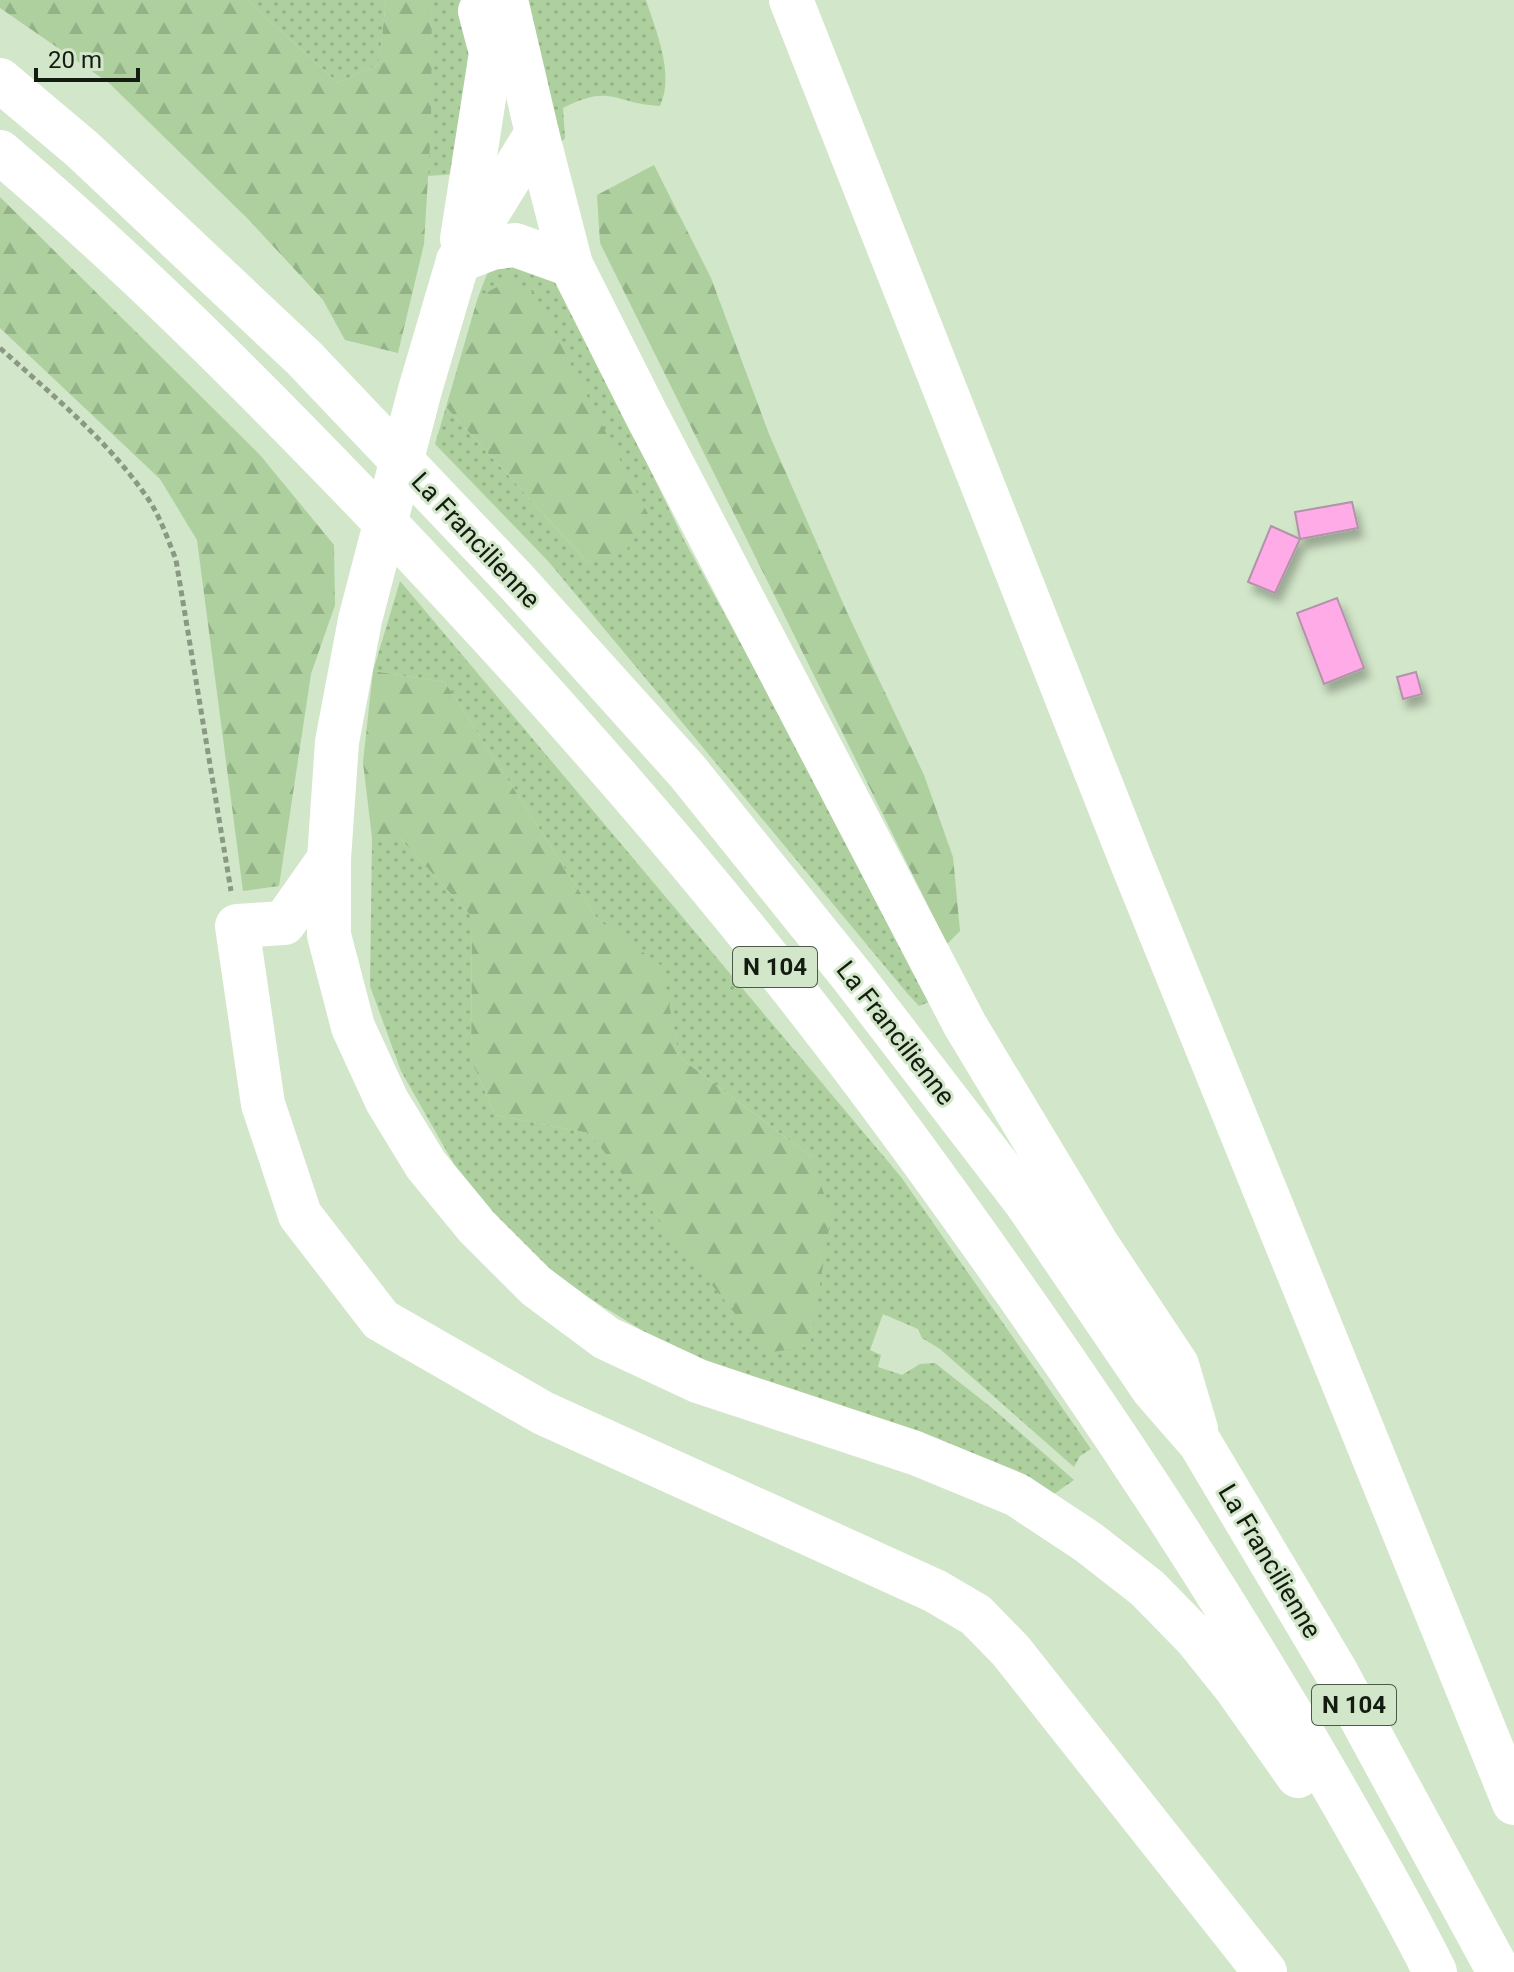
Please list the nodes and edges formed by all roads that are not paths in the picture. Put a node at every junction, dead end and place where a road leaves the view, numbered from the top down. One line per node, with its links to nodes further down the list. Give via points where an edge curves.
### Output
1 (478, 0): 7 (main road, via 491,53)
2 (506, 0): 5 (main road)
3 (791, 0): 11 (main road, via 1130,858)
4 (0, 80): 10 (main road, La Francilienne / N 104, via 82,149 304,358 687,771 953,1104 1153,1389)
5 (537, 133): 7 (main road); 8 (main road)
6 (0, 152): 12 (main road, La Francilienne / N 104, via 266,399 475,616 643,807 808,1007 928,1167 1121,1444 1264,1667)
7 (458, 261): 8 (main road, via 515,245); 9 (main road, via 360,620 337,742)
8 (571, 265): 10 (main road, via 965,1025 1098,1246 1177,1365)
9 (329, 859): 12 (main road, via 329,935 353,1027 387,1101 426,1165 536,1286 606,1338 698,1381 915,1453 1003,1489 1088,1542 1147,1588 1195,1637); 13 (main road, via 284,923 237,926 263,1104 300,1215 381,1320 543,1413 935,1591 976,1615 1011,1651)
10 (1200, 1443): 15 (main road, La Francilienne / N 104, via 1335,1670)
11 (1514, 1803)
12 (1401, 1902): 14 (main road, La Francilienne / N 104)
13 (1265, 1972)
14 (1435, 1972)
15 (1499, 1972)

